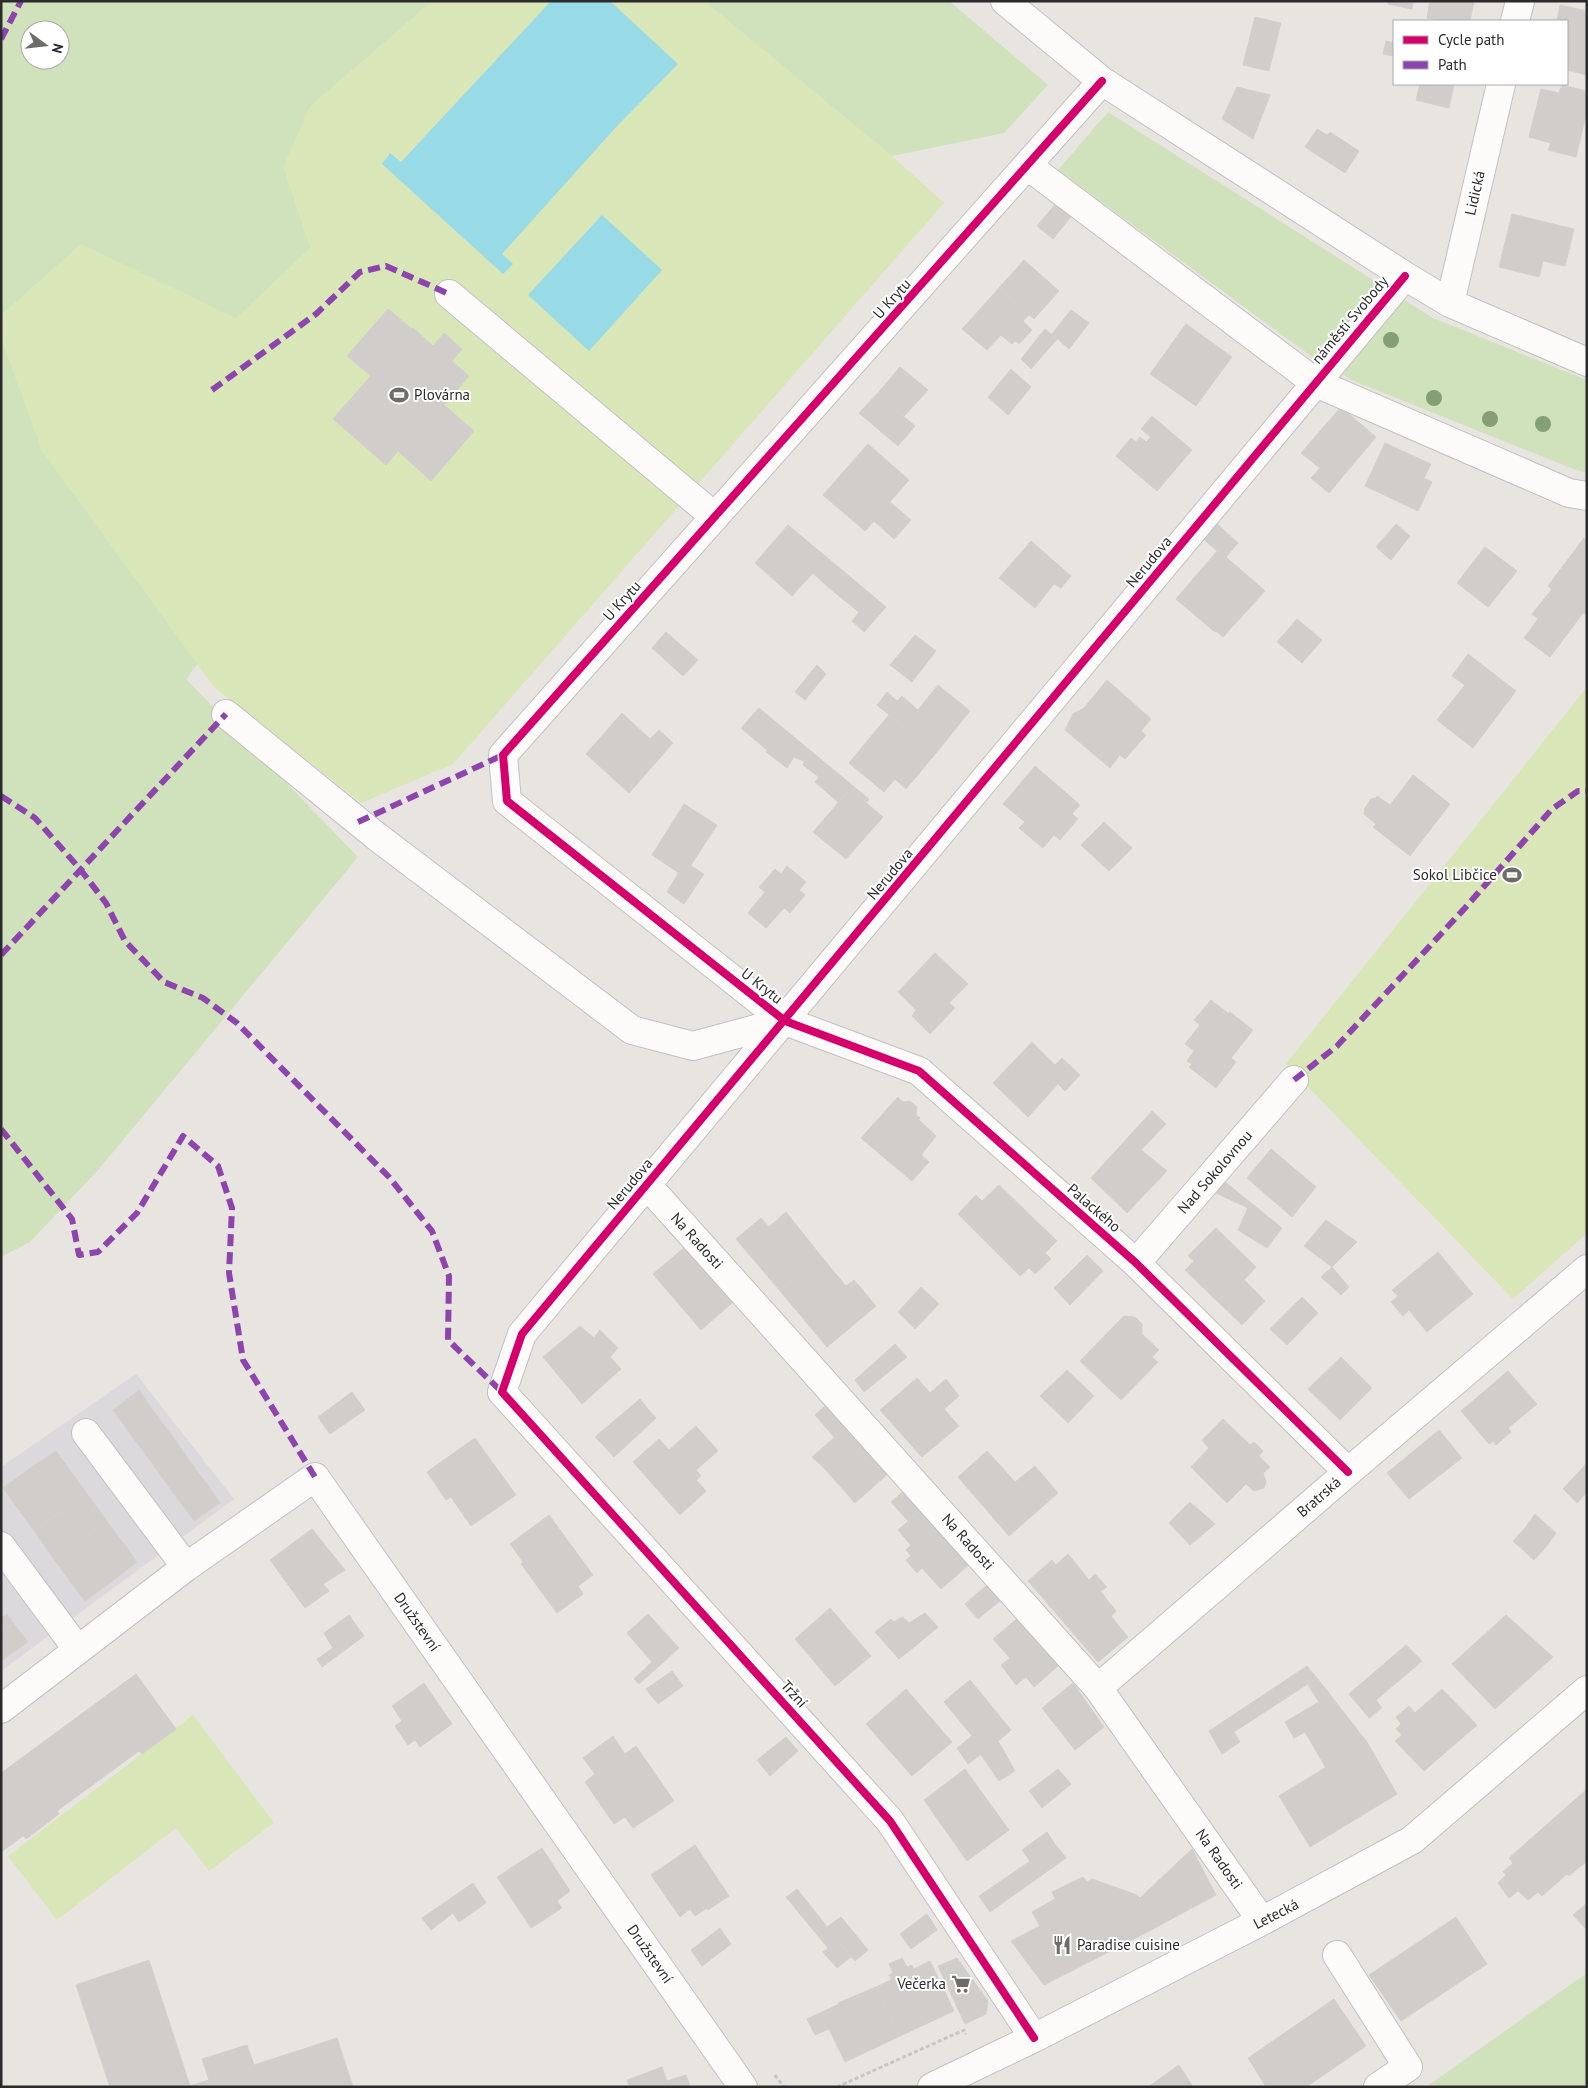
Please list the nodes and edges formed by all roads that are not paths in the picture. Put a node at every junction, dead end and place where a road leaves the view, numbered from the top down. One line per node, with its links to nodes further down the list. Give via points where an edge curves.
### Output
1 (1005, 1): 4 (street, náměstí Svobody)
2 (1520, 1): 3 (street)
3 (1515, 20)
4 (1102, 81): 6 (street); 7 (street, náměstí Svobody)
5 (1501, 85): 9 (street, Lidická)
6 (1028, 166): 11 (street, náměstí Svobody); 13 (street, U Krytu)
7 (1405, 276): 9 (street, náměstí Svobody); 11 (street, náměstí Svobody)
8 (448, 294): 13 (street)
9 (1450, 303): 10 (street, náměstí Svobody)
10 (1587, 362)
11 (1316, 382): 12 (street, náměstí Svobody, via 1570,493); 15 (street, Nerudova)
12 (1587, 496)
13 (715, 517): 15 (street, U Krytu, via 503,755 507,801)
14 (226, 714): 15 (street, via 376,836 632,1030 693,1046)
15 (785, 1021): 17 (street, Nerudova); 18 (street, Palackého, via 919,1071)
16 (1294, 1080): 18 (street, Nad Sokolovnou)
17 (647, 1185): 20 (street, Nerudova, via 522,1334); 26 (street, Na Radosti)
18 (1136, 1263): 22 (street, Palackého)
19 (1587, 1269): 22 (street, Bratrská)
20 (502, 1392): 31 (street, Tržní, via 890,1821)
21 (86, 1433): 24 (street)
22 (1348, 1472): 26 (street, Bratrská)
23 (1, 1546): 25 (street)
24 (186, 1567): 25 (street, Družstevní); 32 (street, Družstevní, via 315,1477)
25 (78, 1650): 28 (street, Družstevní)
26 (1098, 1688): 29 (street, Na Radosti)
27 (1587, 1690): 29 (street, Letecká, via 1412,1840)
28 (1, 1709)
29 (1262, 1921): 31 (street, Letecká)
30 (1337, 1955): 34 (street, via 1408,2067)
31 (1034, 2038): 33 (street, Letecká)
32 (743, 2087)
33 (932, 2087)
34 (1378, 2087)

